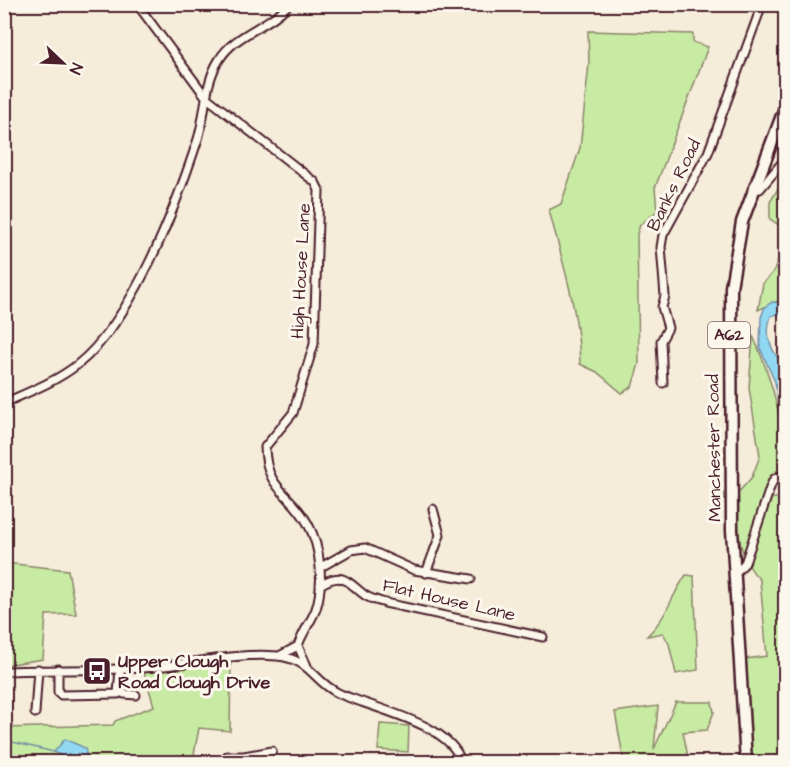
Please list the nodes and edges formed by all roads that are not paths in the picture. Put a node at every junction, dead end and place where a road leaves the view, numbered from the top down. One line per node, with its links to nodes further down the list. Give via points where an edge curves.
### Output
1 (137, 4): 4 (street)
2 (289, 4): 4 (street, via 238,39 219,59)
3 (760, 4): 8 (street, Banks Road, via 708,153 663,235 662,307 668,328 661,341)
4 (206, 97): 9 (street, via 199,135 177,201 153,254 111,328 78,364 47,384); 12 (street, High House Lane, via 315,182 320,190 314,344 293,412 265,447 270,479 308,524)
5 (786, 105): 7 (main road, Manchester Road / A62)
6 (786, 158): 7 (street, via 760,189)
7 (752, 190): 14 (main road, Manchester Road / A62, via 741,222 731,287)
8 (663, 383)
9 (4, 403)
10 (781, 476): 14 (street, via 771,485 745,563)
11 (433, 509): 13 (street, via 440,536)
12 (321, 567): 13 (street, via 351,550 366,548); 16 (street, High House Lane)
13 (426, 573): 15 (street)
14 (735, 573): 31 (main road, Manchester Road / A62)
15 (471, 579)
16 (320, 585): 17 (street, Flat House Lane, via 330,578 342,579 367,597 385,603); 18 (street, High House Lane, via 316,609)
17 (543, 637)
18 (298, 646): 19 (street); 20 (street)
19 (278, 656): 20 (street); 23 (street, via 230,656)
20 (307, 666): 30 (street, via 337,692 398,712 447,741 458,752)
21 (38, 669): 22 (street); 24 (street); 27 (street)
22 (58, 669): 23 (street); 25 (street, via 61,694 118,694)
23 (120, 669): 25 (street)
24 (4, 671)
25 (120, 690): 26 (street)
26 (136, 695)
27 (35, 713)
28 (272, 751): 29 (street, via 227,756)
29 (223, 762)
30 (461, 762)
31 (746, 762)

